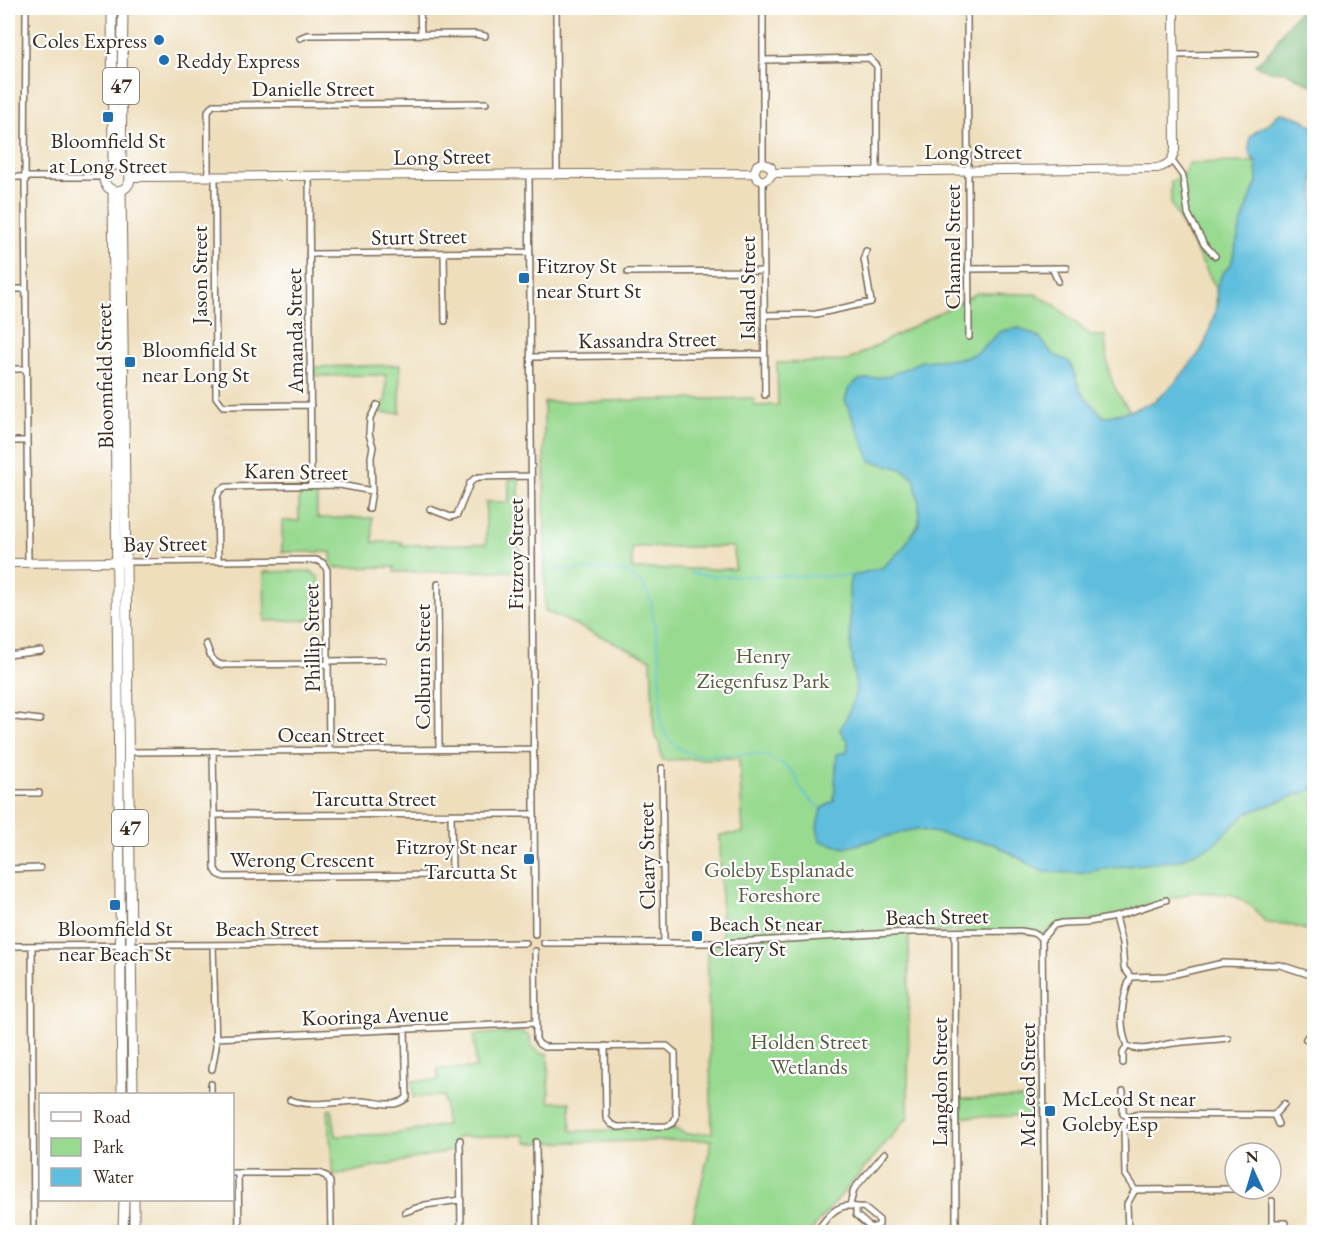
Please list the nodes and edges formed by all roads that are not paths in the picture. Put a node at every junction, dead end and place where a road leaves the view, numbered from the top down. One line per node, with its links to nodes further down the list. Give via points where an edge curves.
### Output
1 (26, 8): 28 (street)
2 (112, 8): 18 (highway, 47)
3 (123, 8): 18 (highway, 47)
4 (420, 8): 9 (street)
5 (556, 8): 21 (street)
6 (763, 8): 14 (street)
7 (1174, 8): 12 (street)
8 (967, 13): 19 (street, Channel Street)
9 (420, 34): 10 (street); 11 (street)
10 (485, 36)
11 (300, 38)
12 (1174, 54): 13 (street); 16 (street)
13 (1255, 54)
14 (763, 60): 17 (street); 20 (street, via 869,58 876,66)
15 (486, 103): 25 (street, Danielle Street, via 213,105 208,111)
16 (1172, 161): 19 (street, Long Street, via 1157,168); 37 (street, via 1183,176 1188,214)
17 (763, 163): 22 (street, via 757,165); 23 (street, via 771,167)
18 (117, 165): 29 (highway, via 106,169); 30 (highway, via 127,170)
19 (968, 169): 20 (street, Long Street); 40 (street, Channel Street)
20 (877, 170): 23 (street, Long Street)
21 (557, 173): 22 (street, Long Street); 24 (street, Long Street)
22 (754, 173): 31 (street)
23 (772, 173): 31 (street)
24 (529, 174): 26 (street, Long Street); 34 (street, Fitzroy Street)
25 (211, 176): 26 (street, Long Street); 30 (street, Long Street); 54 (street, Jason Street, via 216,397 223,406)
26 (309, 176): 36 (street, Amanda Street)
27 (8, 177): 28 (street)
28 (26, 177): 29 (street); 45 (street)
29 (103, 177): 32 (highway, via 106,185)
30 (130, 177): 32 (highway, via 128,185)
31 (763, 181): 41 (street, Island Street)
32 (117, 190): 64 (highway, Bloomfield Street / 47)
33 (866, 251): 46 (street, via 871,302 816,314)
34 (530, 252): 35 (street, Sturt Street); 50 (street, Fitzroy Street)
35 (444, 253): 36 (street, Sturt Street); 47 (street)
36 (309, 254): 54 (street, Amanda Street)
37 (1215, 256)
38 (1052, 268): 39 (street); 40 (street); 43 (street)
39 (1066, 268)
40 (968, 269): 48 (street, Channel Street)
41 (764, 271): 42 (street); 46 (street, Island Street)
42 (628, 272)
43 (1058, 281)
44 (8, 289): 45 (street)
45 (26, 289): 52 (street)
46 (764, 315): 49 (street, Island Street)
47 (445, 321)
48 (969, 337)
49 (764, 354): 50 (street, Kassandra Street); 53 (street, Island Street)
50 (530, 357): 58 (street, Fitzroy Street)
51 (8, 369): 52 (street)
52 (26, 369): 57 (street)
53 (765, 395)
54 (311, 405): 59 (street, Amanda Street)
55 (377, 405): 60 (street, via 370,419 369,434 373,447)
56 (8, 441): 57 (street)
57 (27, 441): 66 (street)
58 (531, 476): 62 (street, via 479,477 470,483 458,515 451,517); 76 (street, Fitzroy Street)
59 (311, 486): 60 (street, Karen Street, via 340,485); 63 (street, Karen Street, via 220,490)
60 (372, 491): 61 (street)
61 (369, 509)
62 (430, 509)
63 (218, 561): 64 (street, Bay Street); 67 (street, Bay Street)
64 (121, 562): 66 (street, Bay Street); 80 (highway, 47); 97 (highway, 47)
65 (8, 563): 66 (street, Bay Street)
66 (28, 563)
67 (323, 563): 73 (street, Phillip Street, via 327,570)
68 (438, 584): 78 (street, Colburn Street)
69 (206, 644): 73 (street, via 211,658 222,665)
70 (41, 651): 71 (street)
71 (8, 655)
72 (383, 660): 73 (street)
73 (328, 662): 77 (street, Phillip Street)
74 (8, 716): 75 (street)
75 (40, 720)
76 (533, 749): 78 (street, Ocean Street); 85 (street, Fitzroy Street)
77 (329, 750): 78 (street, Ocean Street); 79 (street, Ocean Street)
78 (439, 750)
79 (213, 751): 80 (street, Ocean Street); 86 (street, Werong Crescent)
80 (129, 752): 98 (highway, 47)
81 (662, 768): 96 (street, Cleary Street)
82 (8, 793): 83 (street)
83 (39, 793)
84 (451, 814): 85 (street, Tarcutta Street); 86 (street, Tarcutta Street); 86 (street, Werong Crescent, via 452,868 442,875 224,877 215,869)
85 (534, 814): 92 (street, Fitzroy Street)
86 (214, 816)
87 (40, 868): 88 (street)
88 (8, 869)
89 (1166, 900): 90 (street)
90 (1114, 917): 93 (street, via 1062,923); 104 (street, via 1124,968)
91 (955, 932): 93 (street, Beach Street, via 1021,931); 96 (street, Beach Street); 147 (street, Langdon Street)
92 (535, 934): 94 (street, via 528,936); 95 (street)
93 (1042, 938): 148 (street, McLeod Street)
94 (526, 943): 99 (street, Beach Street); 102 (street)
95 (544, 943): 96 (street, Beach Street); 102 (street)
96 (664, 943)
97 (121, 945): 98 (street, Beach Street); 101 (street, Beach Street); 117 (highway, 47)
98 (132, 945): 99 (street, Beach Street); 118 (highway, 47)
99 (213, 945): 108 (street)
100 (8, 946): 101 (street, Beach Street)
101 (32, 946): 139 (street)
102 (535, 951): 105 (street)
103 (1314, 976): 104 (street, via 1280,965 1223,963 1167,976)
104 (1131, 977): 112 (street, via 1123,993 1123,1036)
105 (536, 1023): 107 (street, Kooringa Avenue); 111 (street, via 536,1039 544,1047)
106 (1314, 1026): 110 (street)
107 (405, 1030): 108 (street, Kooringa Avenue); 120 (street, via 407,1098 390,1104 309,1104)
108 (215, 1038): 114 (street)
109 (1228, 1038): 112 (street, via 1171,1043 1154,1049)
110 (1306, 1039)
111 (605, 1046): 111 (street, via 671,1048 675,1053 673,1123 618,1127 611,1124 606,1118)
112 (1127, 1046): 113 (street)
113 (1123, 1063)
114 (212, 1069)
115 (211, 1084): 119 (street)
116 (1123, 1092): 123 (street, via 1123,1114)
117 (122, 1093)
118 (133, 1093)
119 (211, 1093)
120 (290, 1100)
121 (1284, 1104): 122 (street)
122 (1275, 1115): 123 (street); 124 (street)
123 (1129, 1117): 130 (street, via 1124,1125 1125,1175)
124 (1278, 1124)
125 (460, 1140): 131 (street)
126 (536, 1142): 145 (street)
127 (885, 1153): 135 (street, via 854,1189)
128 (235, 1173): 142 (street); 143 (street, via 326,1176 330,1182)
129 (1223, 1189): 130 (street)
130 (1135, 1190): 149 (street, via 1127,1204)
131 (460, 1200): 136 (street); 144 (street)
132 (124, 1201): 140 (highway)
133 (134, 1201): 141 (highway)
134 (1272, 1201): 137 (street)
135 (853, 1207): 135 (street, via 863,1207 879,1220 879,1225 871,1228); 146 (street, via 837,1208)
136 (405, 1212)
137 (1272, 1223): 138 (street); 150 (street)
138 (1284, 1223)
139 (34, 1233)
140 (123, 1233)
141 (134, 1233)
142 (239, 1233)
143 (331, 1233)
144 (461, 1233)
145 (537, 1233)
146 (816, 1233)
147 (956, 1233)
148 (1044, 1233)
149 (1128, 1233)
150 (1272, 1233)

